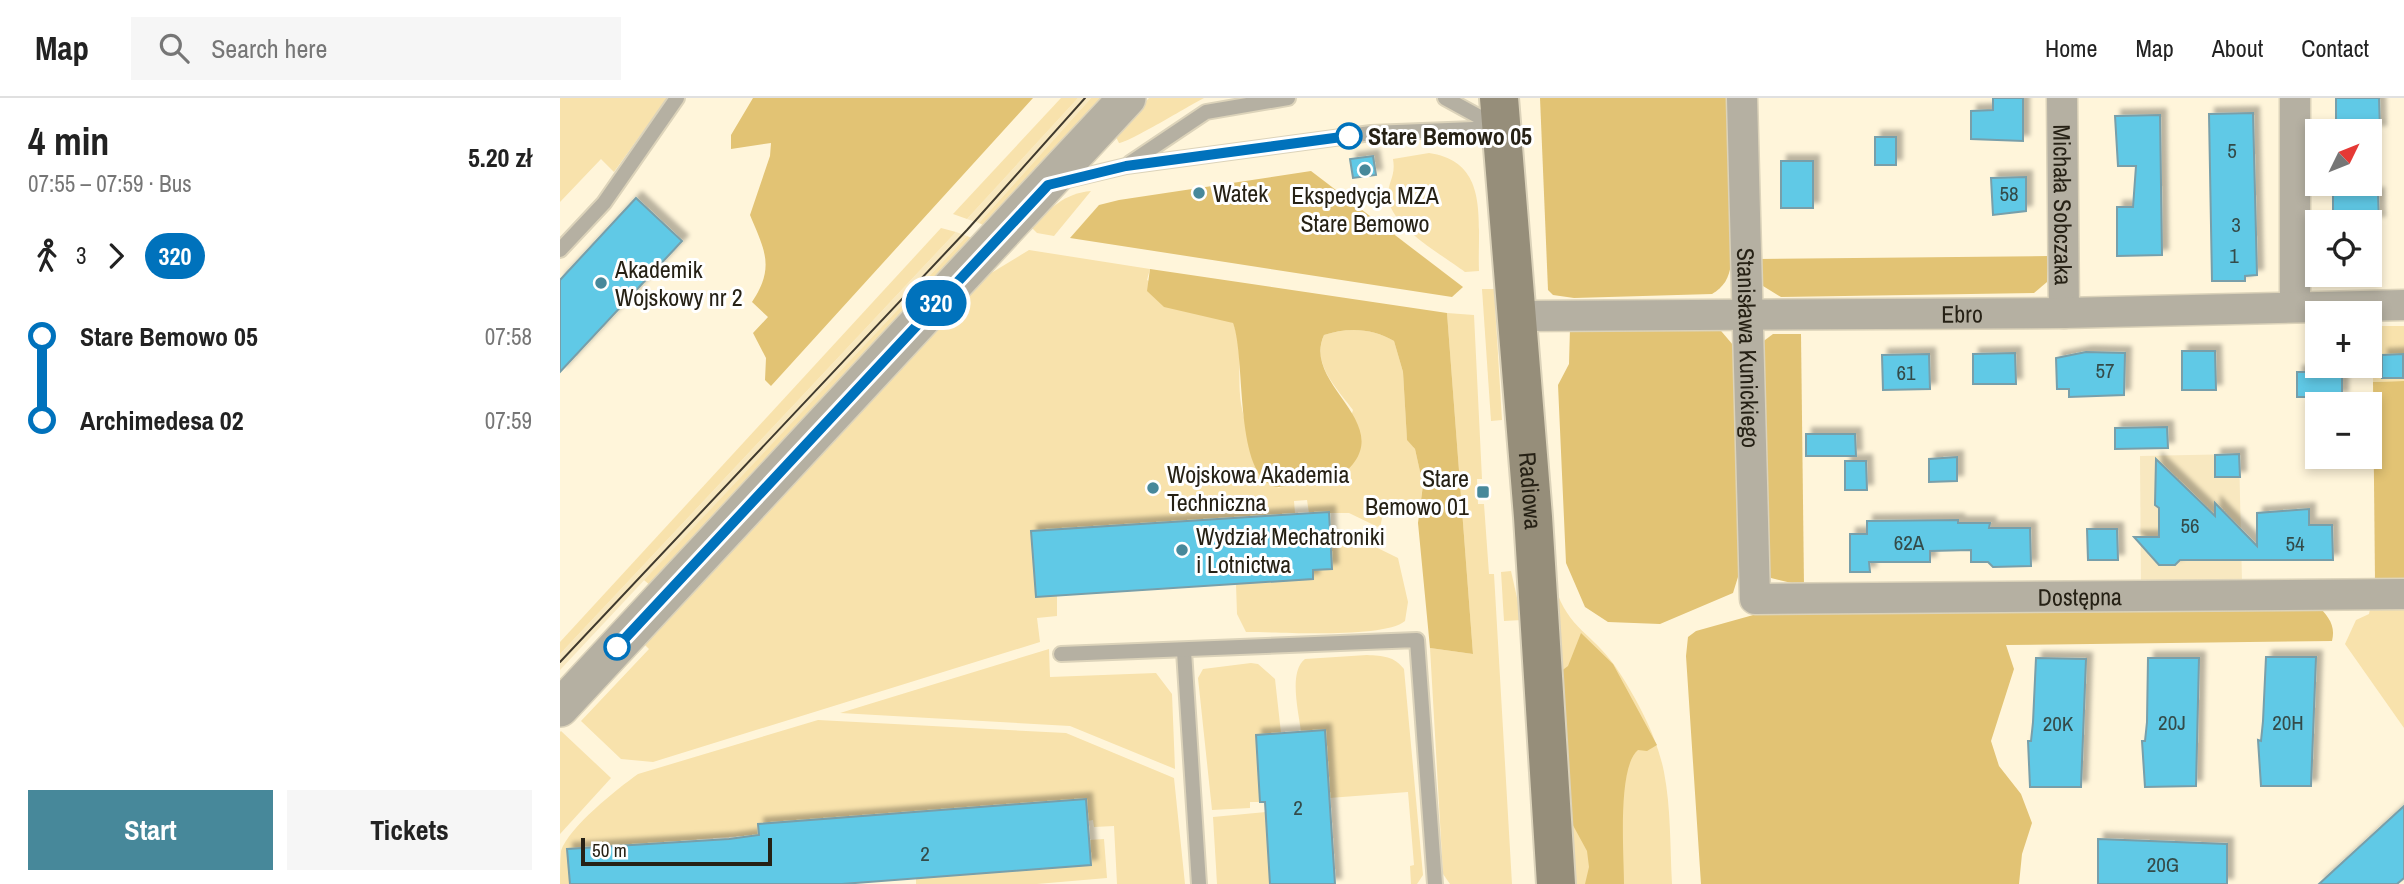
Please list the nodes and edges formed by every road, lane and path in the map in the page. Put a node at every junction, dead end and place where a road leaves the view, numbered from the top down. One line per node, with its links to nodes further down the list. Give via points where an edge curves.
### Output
1 (677, 98): 11 (lane, via 604,203)
2 (1127, 98): 10 (street)
3 (1288, 98): 9 (lane, via 1206,112)
4 (1445, 98): 8 (lane)
5 (1742, 98): 15 (street, Stanisława Kunickiego)
6 (2062, 98): 14 (street, Michała Sobczaka)
7 (2295, 98): 13 (street)
8 (1499, 113): 9 (lane); 16 (main road, Radiowa)
9 (1126, 166): 10 (lane)
10 (1048, 185): 21 (street)
11 (560, 250)
12 (2404, 305): 13 (street, Ebro)
13 (2295, 307): 14 (street, Ebro)
14 (2064, 313): 15 (street, Ebro)
15 (1748, 315): 16 (street, Ebro); 18 (street, Stanisława Kunickiego)
16 (1519, 316): 24 (main road, Radiowa)
17 (2404, 594): 18 (street, Dostępna)
18 (1755, 599)
19 (1184, 651): 20 (lane); 22 (lane); 23 (lane, via 1417,640)
20 (1061, 654)
21 (560, 708)
22 (1199, 884)
23 (1435, 884)
24 (1556, 884)

